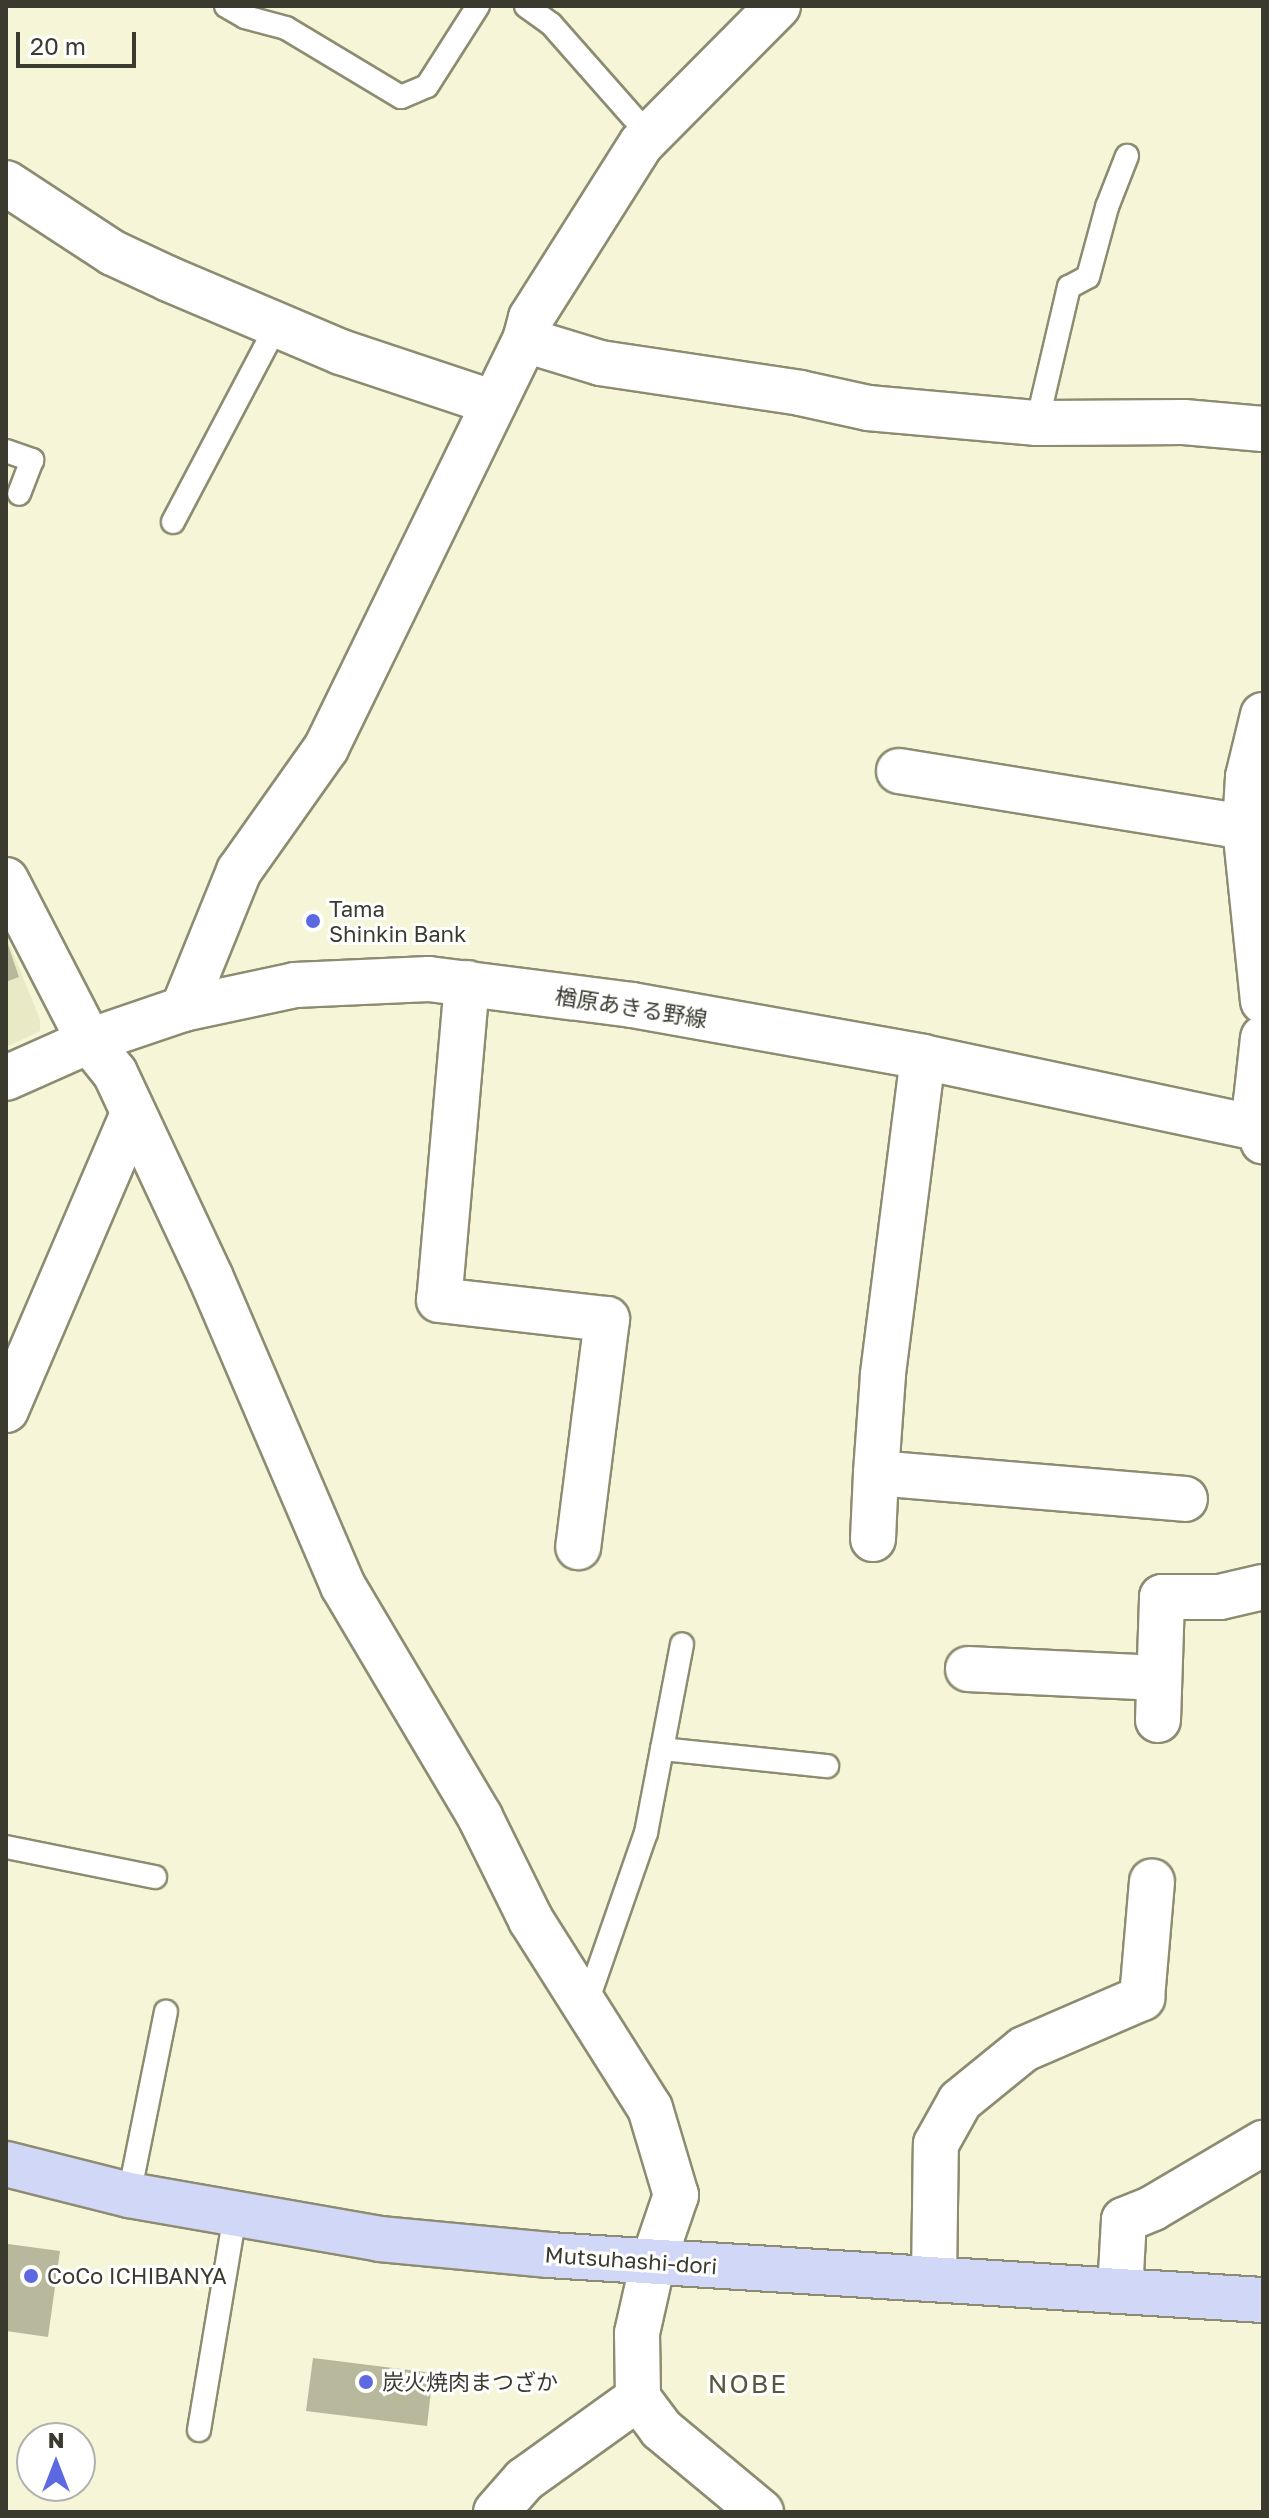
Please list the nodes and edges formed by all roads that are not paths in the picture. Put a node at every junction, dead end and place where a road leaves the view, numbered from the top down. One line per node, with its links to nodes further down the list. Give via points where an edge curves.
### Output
1 (226, 6): 2 (lane, via 286,28 401,97 427,86)
2 (478, 6)
3 (526, 6): 5 (lane, via 551,24)
4 (778, 6): 5 (street)
5 (649, 135): 9 (street, via 531,318)
6 (1127, 156): 11 (lane, via 1088,277 1069,287)
7 (6, 183): 8 (street, via 113,253)
8 (277, 325): 10 (street); 15 (lane)
9 (525, 340): 10 (street); 11 (street, via 600,363 868,408)
10 (494, 403): 22 (street, via 326,748 239,871)
11 (1037, 423): 12 (street, via 1184,422)
12 (1263, 429)
13 (6, 451): 14 (lane, via 32,460)
14 (19, 494)
15 (173, 522)
16 (1263, 715): 18 (street, via 1248,777)
17 (899, 771): 18 (street)
18 (1245, 827): 21 (street)
19 (6, 880): 24 (street)
20 (467, 983): 22 (street, 楢原あきる野線, via 429,979 295,985); 25 (street, 楢原あきる野線, via 632,1005); 33 (street, via 439,1300 607,1319)
21 (1263, 1001)
22 (183, 1009): 24 (street, 楢原あきる野線)
23 (1263, 1038): 28 (street, via 1256,1101)
24 (89, 1041): 26 (street, 楢原あきる野線); 27 (street, via 115,1073)
25 (923, 1057): 28 (street, 楢原あきる野線); 30 (street, via 883,1375)
26 (6, 1078)
27 (133, 1114): 29 (street); 42 (street, via 211,1278 343,1586 426,1721 531,1920)
28 (1262, 1133)
29 (6, 1410)
30 (876, 1473): 31 (street); 32 (street)
31 (1185, 1499)
32 (873, 1539)
33 (578, 1547)
34 (1263, 1587): 36 (street, via 1220,1597 1162,1597 1158,1699)
35 (682, 1644): 37 (lane)
36 (968, 1669)
37 (662, 1749): 38 (lane); 42 (lane, via 646,1833)
38 (827, 1766)
39 (6, 1847): 40 (lane)
40 (155, 1877)
41 (1152, 1881): 49 (street, via 1142,1998 1024,2049 960,2101 936,2144)
42 (585, 2008): 48 (street, via 650,2108 676,2195)
43 (166, 2012): 46 (lane)
44 (1263, 2143): 50 (street, via 1124,2220)
45 (6, 2164): 46 (main road, Mutsuhashi-dori)
46 (129, 2195): 47 (main road, Mutsuhashi-dori)
47 (235, 2214): 48 (main road, Mutsuhashi-dori, via 380,2239); 53 (lane)
48 (653, 2262): 49 (main road, Mutsuhashi-dori); 52 (street, via 637,2333)
49 (934, 2279): 50 (main road, Mutsuhashi-dori)
50 (1120, 2291): 51 (main road, Mutsuhashi-dori)
51 (1263, 2300)
52 (638, 2398): 54 (street, via 524,2480); 55 (street, via 661,2429)
53 (199, 2430)
54 (496, 2512)
55 (761, 2512)

